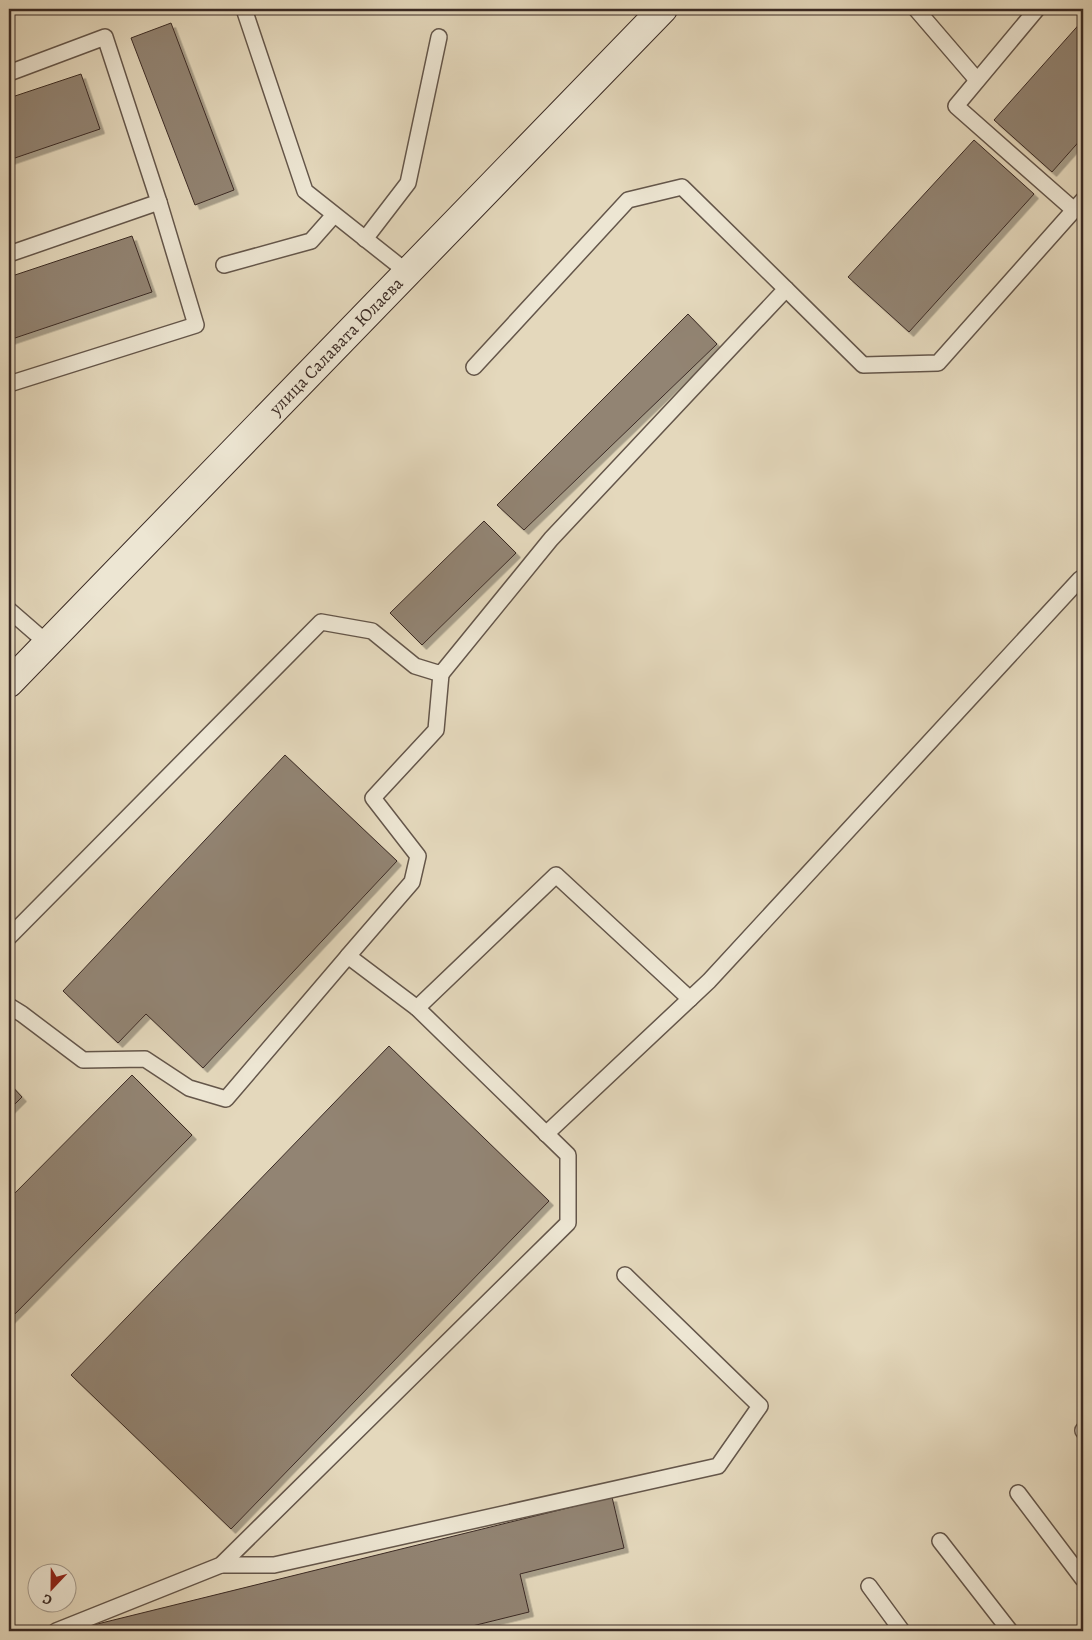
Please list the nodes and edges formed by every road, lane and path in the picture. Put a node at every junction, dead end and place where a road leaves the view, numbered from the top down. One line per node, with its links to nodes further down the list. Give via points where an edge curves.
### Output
1 (244, 9): 10 (lane, via 305,191)
2 (663, 9): 14 (street, улица Салавата Юлаева)
3 (916, 9): 7 (lane)
4 (1037, 9): 7 (lane)
5 (439, 37): 11 (lane, via 408,183)
6 (9, 73): 8 (lane, via 105,37)
7 (977, 80): 9 (lane, via 956,106)
8 (158, 202): 12 (lane); 17 (lane, via 196,325)
9 (1079, 205): 15 (lane, via 938,363 863,365)
10 (334, 216): 11 (lane); 13 (lane, via 311,241)
11 (365, 239): 14 (lane)
12 (9, 254)
13 (224, 266)
14 (407, 272): 20 (street, улица Салавата Юлаева)
15 (786, 289): 16 (lane, via 682,187 628,200); 21 (lane, via 551,539)
16 (474, 367)
17 (9, 384)
18 (1083, 579): 25 (lane)
19 (9, 610): 20 (lane)
20 (47, 643): 22 (street, улица Салавата Юлаева)
21 (441, 674): 23 (lane, via 415,666 372,632 321,622); 24 (lane, via 436,730 373,798 418,856 412,882)
22 (9, 682)
23 (9, 937)
24 (348, 956): 26 (lane, via 226,1099 189,1088 145,1059 83,1060); 27 (lane)
25 (690, 999): 27 (lane, via 556,875); 28 (lane)
26 (9, 1006)
27 (417, 1008): 28 (lane)
28 (546, 1134): 32 (lane, via 568,1155 568,1223)
29 (625, 1275): 32 (lane, via 760,1406 718,1466 274,1565)
30 (1018, 1493): 33 (lane)
31 (940, 1541): 37 (lane)
32 (221, 1565): 35 (lane)
33 (1083, 1580)
34 (869, 1586): 36 (lane)
35 (56, 1631)
36 (902, 1631)
37 (1010, 1631)

